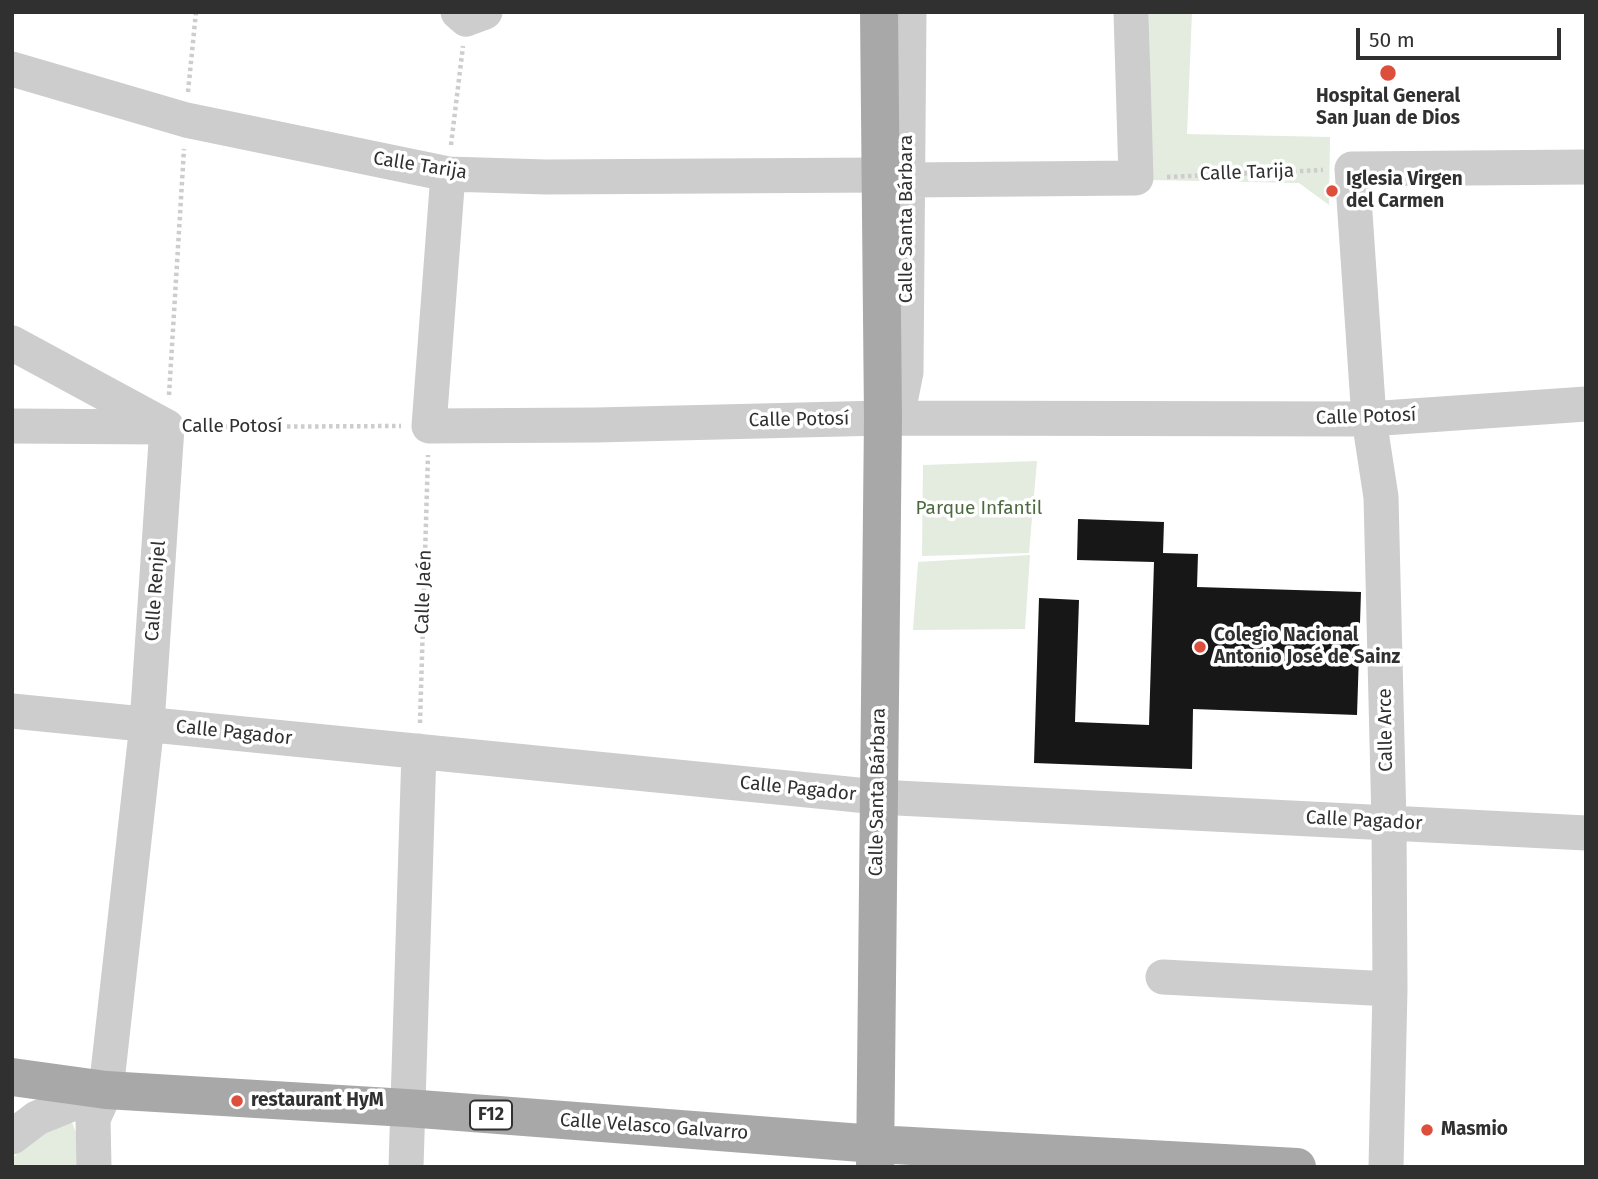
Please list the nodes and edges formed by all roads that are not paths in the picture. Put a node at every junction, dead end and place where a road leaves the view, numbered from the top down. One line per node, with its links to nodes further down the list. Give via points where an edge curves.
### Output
1 (879, 12): 7 (main road, Calle Santa Bárbara)
2 (909, 12): 7 (street, Calle Santa Bárbara)
3 (1131, 12): 7 (street, Calle Tarija, via 1136,178)
4 (12, 69): 6 (street, Calle Tarija, via 186,120)
5 (1586, 167): 11 (street, Calle Arce, via 1352,169)
6 (448, 174): 7 (street, Calle Tarija); 10 (street, Calle Potosí, via 429,426)
7 (894, 178): 10 (main road, Calle Santa Bárbara)
8 (12, 343): 13 (street)
9 (1586, 404): 11 (street, Calle Potosí)
10 (883, 418): 11 (street, Calle Potosí); 17 (main road, Calle Santa Bárbara)
11 (1369, 419): 18 (street, Calle Arce, via 1381,497)
12 (12, 426): 13 (street, Calle Potosí)
13 (167, 427): 15 (street, Calle Renjel)
14 (12, 711): 15 (street, Calle Pagador)
15 (147, 724): 16 (street, Calle Pagador); 23 (street, Calle Renjel)
16 (419, 751): 17 (street, Calle Pagador); 24 (street)
17 (878, 797): 18 (street, Calle Pagador); 26 (main road, Calle Santa Bárbara)
18 (1389, 822): 19 (street, Calle Pagador); 21 (street, Calle Arce)
19 (1586, 833)
20 (1163, 976): 21 (street)
21 (1390, 989): 30 (street, Calle Arce)
22 (12, 1077): 23 (main road, Calle Velasco Galvarro / F12)
23 (106, 1090): 24 (main road, Calle Velasco Galvarro / F12); 25 (street, via 37,1118); 27 (street, Calle Renjel, via 93,1119)
24 (407, 1108): 26 (main road, Calle Velasco Galvarro / F12); 28 (street)
25 (12, 1137)
26 (875, 1155): 29 (main road, Calle Velasco Galvarro / F12)
27 (94, 1167)
28 (406, 1167)
29 (1297, 1167)
30 (1386, 1167)

